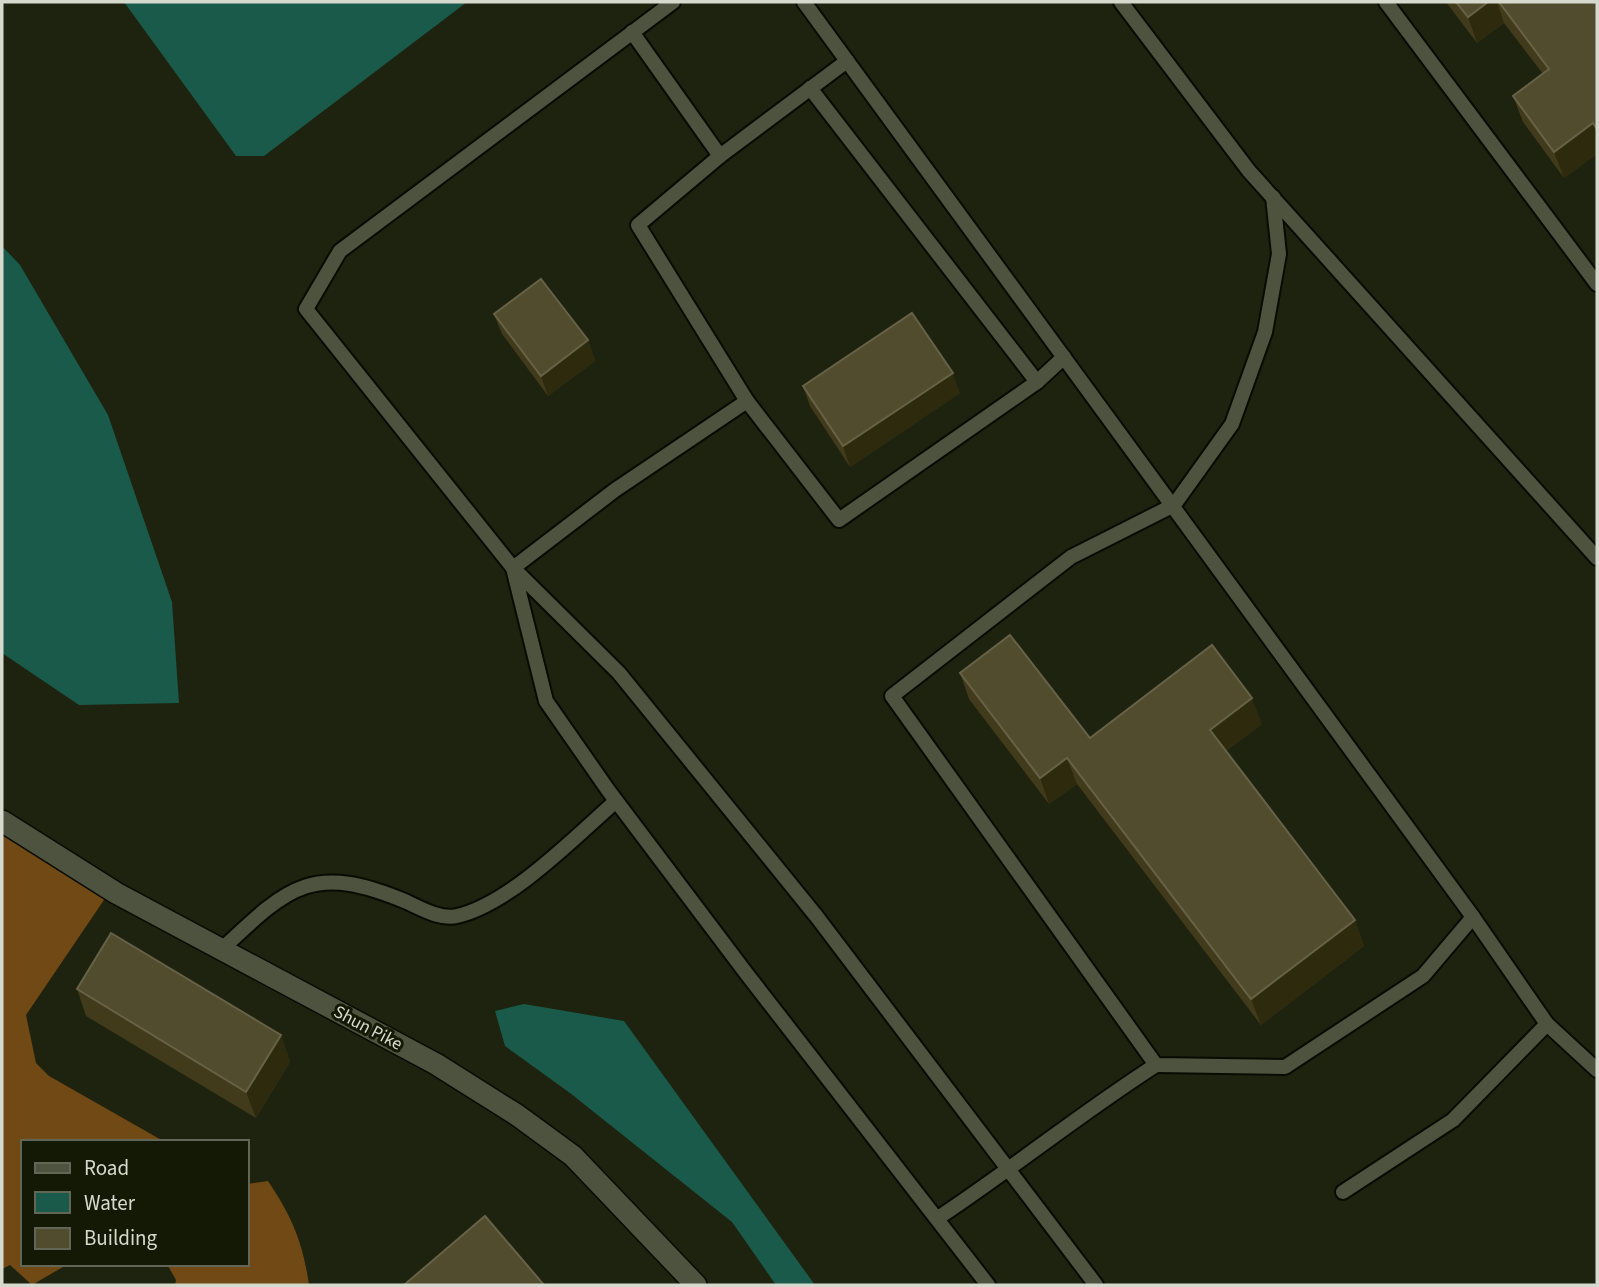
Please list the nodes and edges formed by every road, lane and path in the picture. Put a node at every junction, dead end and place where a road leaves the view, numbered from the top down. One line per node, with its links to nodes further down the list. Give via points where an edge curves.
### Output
1 (673, 2): 5 (lane)
2 (804, 2): 6 (lane)
3 (1121, 2): 9 (lane)
4 (1386, 2): 10 (lane)
5 (632, 32): 8 (lane); 16 (lane, via 341,251 306,309)
6 (847, 61): 7 (lane); 11 (lane)
7 (810, 89): 8 (lane); 12 (lane)
8 (720, 156): 13 (lane, via 638,225)
9 (1273, 197): 14 (lane, via 1279,254 1265,332 1232,424); 15 (lane)
10 (1597, 284)
11 (1065, 357): 12 (lane); 14 (lane)
12 (1037, 382): 13 (lane, via 839,520)
13 (747, 401): 16 (lane, via 615,490)
14 (1174, 505): 19 (lane); 22 (lane, via 1071,557 892,696)
15 (1597, 558)
16 (513, 568): 17 (lane, via 546,701); 24 (lane, via 619,673 817,917)
17 (616, 801): 20 (lane, via 552,857 485,906 455,917 434,914 338,880 301,887 265,909); 26 (lane)
18 (2, 821): 20 (main road, Shun Pike)
19 (1473, 917): 21 (lane); 22 (lane, via 1423,976 1285,1067)
20 (220, 951): 27 (main road, Shun Pike, via 436,1064 517,1115 573,1156)
21 (1547, 1024): 23 (lane); 25 (lane, via 1453,1120)
22 (1156, 1065): 24 (lane)
23 (1597, 1070)
24 (1009, 1171): 26 (lane); 29 (lane)
25 (1343, 1192)
26 (938, 1218): 28 (lane)
27 (696, 1285)
28 (988, 1285)
29 (1096, 1285)

